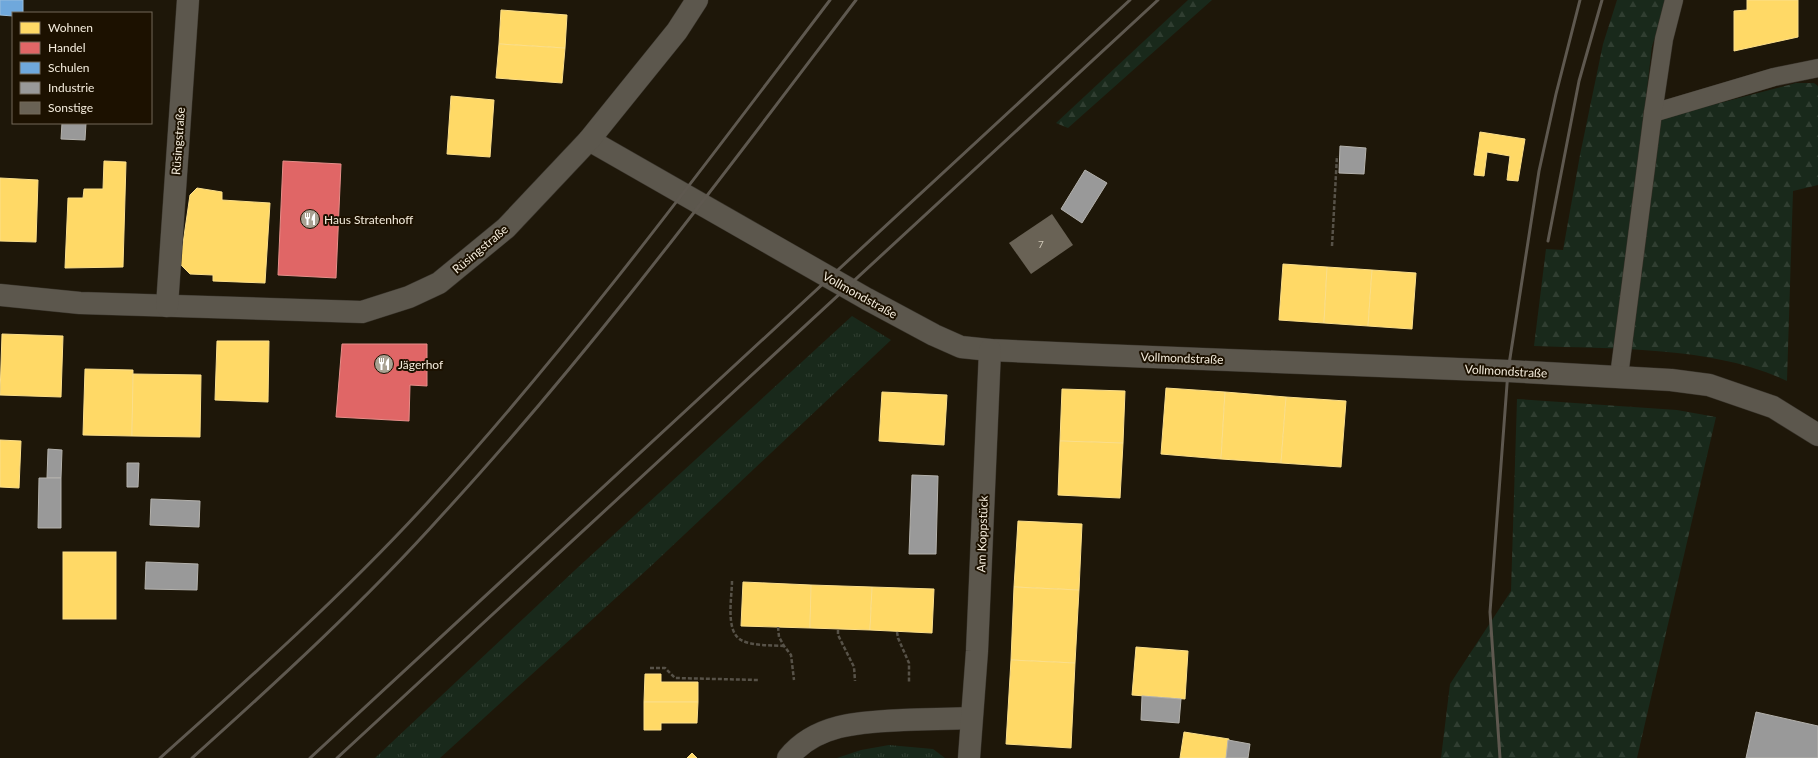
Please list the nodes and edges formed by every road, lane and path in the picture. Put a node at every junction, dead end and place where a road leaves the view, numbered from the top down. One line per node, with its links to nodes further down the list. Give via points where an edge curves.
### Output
1 (188, 0): 10 (street, Rüsingstraße)
2 (697, 0): 6 (street, Rüsingstraße, via 677,31)
3 (1674, 0): 5 (lane, via 1664,39)
4 (1818, 68): 5 (lane, via 1774,77)
5 (1653, 113): 12 (lane)
6 (589, 140): 10 (street, Rüsingstraße, via 506,228 439,283 409,297 362,312); 11 (street, Vollmondstraße, via 927,331 961,347)
7 (1337, 156): 8 (path)
8 (1332, 246)
9 (0, 295): 10 (street, Rüsingstraße, via 80,303)
10 (167, 306)
11 (990, 350): 12 (street, Vollmondstraße); 24 (street, Am Koppstück, via 977,651)
12 (1619, 376): 13 (street, Vollmondstraße, via 1709,385 1773,407)
13 (1818, 435)
14 (732, 581): 18 (path, via 731,620 735,635 749,642)
15 (778, 627): 18 (path, via 779,637)
16 (838, 630): 22 (path, via 854,667)
17 (897, 632): 23 (path, via 900,646 909,663)
18 (784, 646): 21 (path, via 791,655)
19 (650, 668): 20 (path, via 665,668 675,678)
20 (759, 680)
21 (794, 680)
22 (855, 682)
23 (909, 682)
24 (971, 718): 25 (street, Am Koppstück); 26 (street, via 859,722 820,732 797,747)
25 (968, 755)
26 (788, 758)

